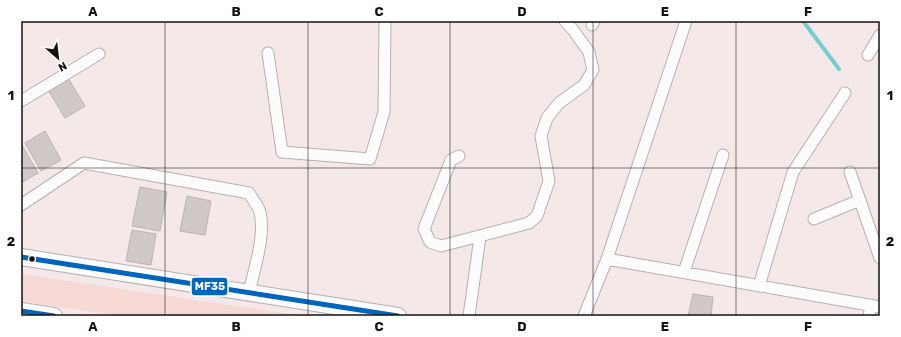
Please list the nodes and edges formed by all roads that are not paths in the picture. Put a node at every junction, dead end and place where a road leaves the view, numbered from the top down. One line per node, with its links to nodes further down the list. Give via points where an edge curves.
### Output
1 (384, 21): 5 (street, via 384,112 370,159 282,152)
2 (564, 21): 16 (street, via 589,52 593,70 584,84 559,103 547,118 541,136 549,181 537,216 529,223)
3 (686, 21): 19 (street)
4 (880, 35): 7 (street)
5 (268, 53)
6 (99, 54): 9 (street)
7 (868, 55)
8 (844, 93): 21 (street, via 793,172)
9 (21, 101)
10 (723, 155): 20 (street)
11 (459, 156): 16 (street, via 451,160 424,229 430,242 441,246)
12 (850, 172): 13 (street)
13 (860, 200): 15 (street); 18 (street)
14 (21, 205): 22 (street, via 84,163 249,193 258,208 262,225)
15 (814, 219)
16 (480, 237): 27 (street)
17 (21, 257): 22 (main road)
18 (880, 258)
19 (607, 259): 20 (street); 28 (street)
20 (684, 272): 21 (street)
21 (759, 286): 23 (street)
22 (248, 292): 26 (main road)
23 (873, 309)
24 (21, 311): 25 (main road)
25 (54, 316)
26 (398, 316)
27 (469, 316)
28 (584, 316)

